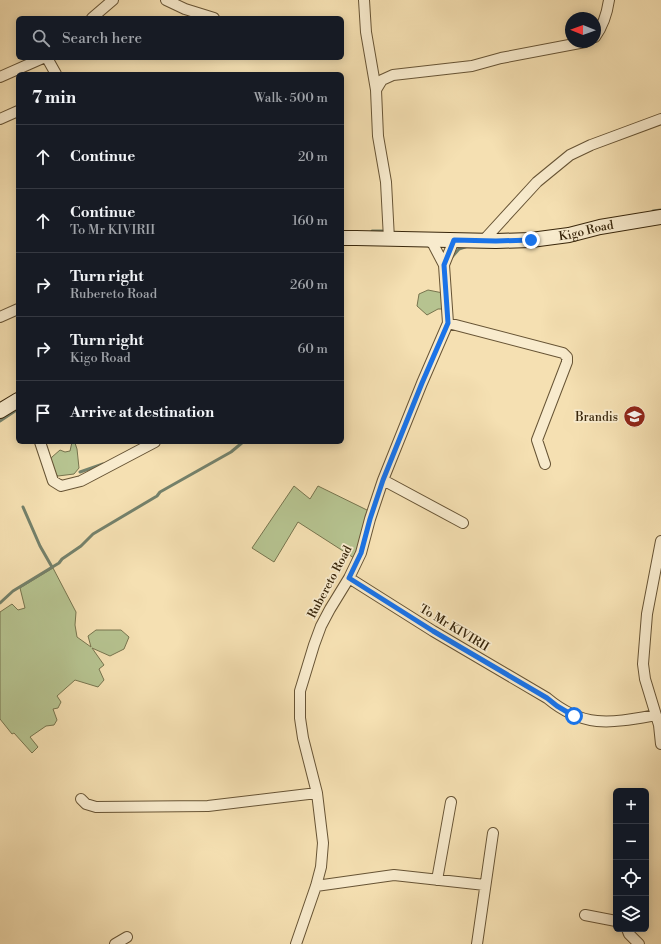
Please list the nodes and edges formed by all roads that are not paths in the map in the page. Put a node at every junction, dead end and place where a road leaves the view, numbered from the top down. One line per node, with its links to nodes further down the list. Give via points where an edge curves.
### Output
1 (113, 0): 5 (street)
2 (166, 0): 6 (street)
3 (364, 0): 13 (street, via 366,32)
4 (609, 0): 7 (street)
5 (94, 16)
6 (208, 16)
7 (601, 27)
8 (565, 46): 13 (street, via 472,66 392,75 382,80)
9 (38, 60): 12 (street)
10 (49, 60): 11 (street)
11 (55, 72)
12 (0, 77)
13 (376, 90): 19 (street, via 378,136 386,182)
14 (16, 112): 15 (street)
15 (0, 119)
16 (661, 119): 22 (street, via 570,155 537,182)
17 (661, 218): 22 (street, Kigo Road, via 553,237)
18 (344, 238): 19 (street, Kigo Road)
19 (389, 239): 20 (street, Kigo Road)
20 (427, 239): 21 (street, Kigo Road); 23 (street, via 433,244)
21 (454, 240): 22 (street, Kigo Road); 23 (street, Rubereto Road)
22 (482, 241)
23 (444, 265): 26 (street, Rubereto Road)
24 (16, 310): 25 (street)
25 (0, 317)
26 (448, 323): 31 (street, via 567,357 537,440); 32 (street, Rubereto Road)
27 (16, 401): 28 (street)
28 (0, 411)
29 (41, 444): 30 (street, via 53,480 62,486 81,481)
30 (151, 444)
31 (545, 464)
32 (383, 480): 33 (street); 35 (street, Rubereto Road, via 361,553)
33 (463, 523)
34 (661, 541): 36 (street, via 646,614 643,664)
35 (349, 578): 36 (street, To Mr KIVIRII, via 574,716 618,722); 38 (street, Rubereto Road, via 321,626 300,691 303,738)
36 (656, 715): 37 (street)
37 (661, 744)
38 (317, 793): 39 (street, via 208,806 103,807 91,806); 44 (street, Rubereto Road, via 323,843)
39 (81, 799)
40 (452, 802): 42 (street)
41 (493, 834): 43 (street)
42 (437, 880): 43 (street); 44 (street, via 394,875)
43 (485, 885): 51 (street)
44 (316, 886): 50 (street, Rubereto Road)
45 (586, 915): 46 (street)
46 (613, 920)
47 (628, 932): 52 (street)
48 (127, 937): 49 (street)
49 (115, 944)
50 (296, 944)
51 (477, 944)
52 (638, 944)

